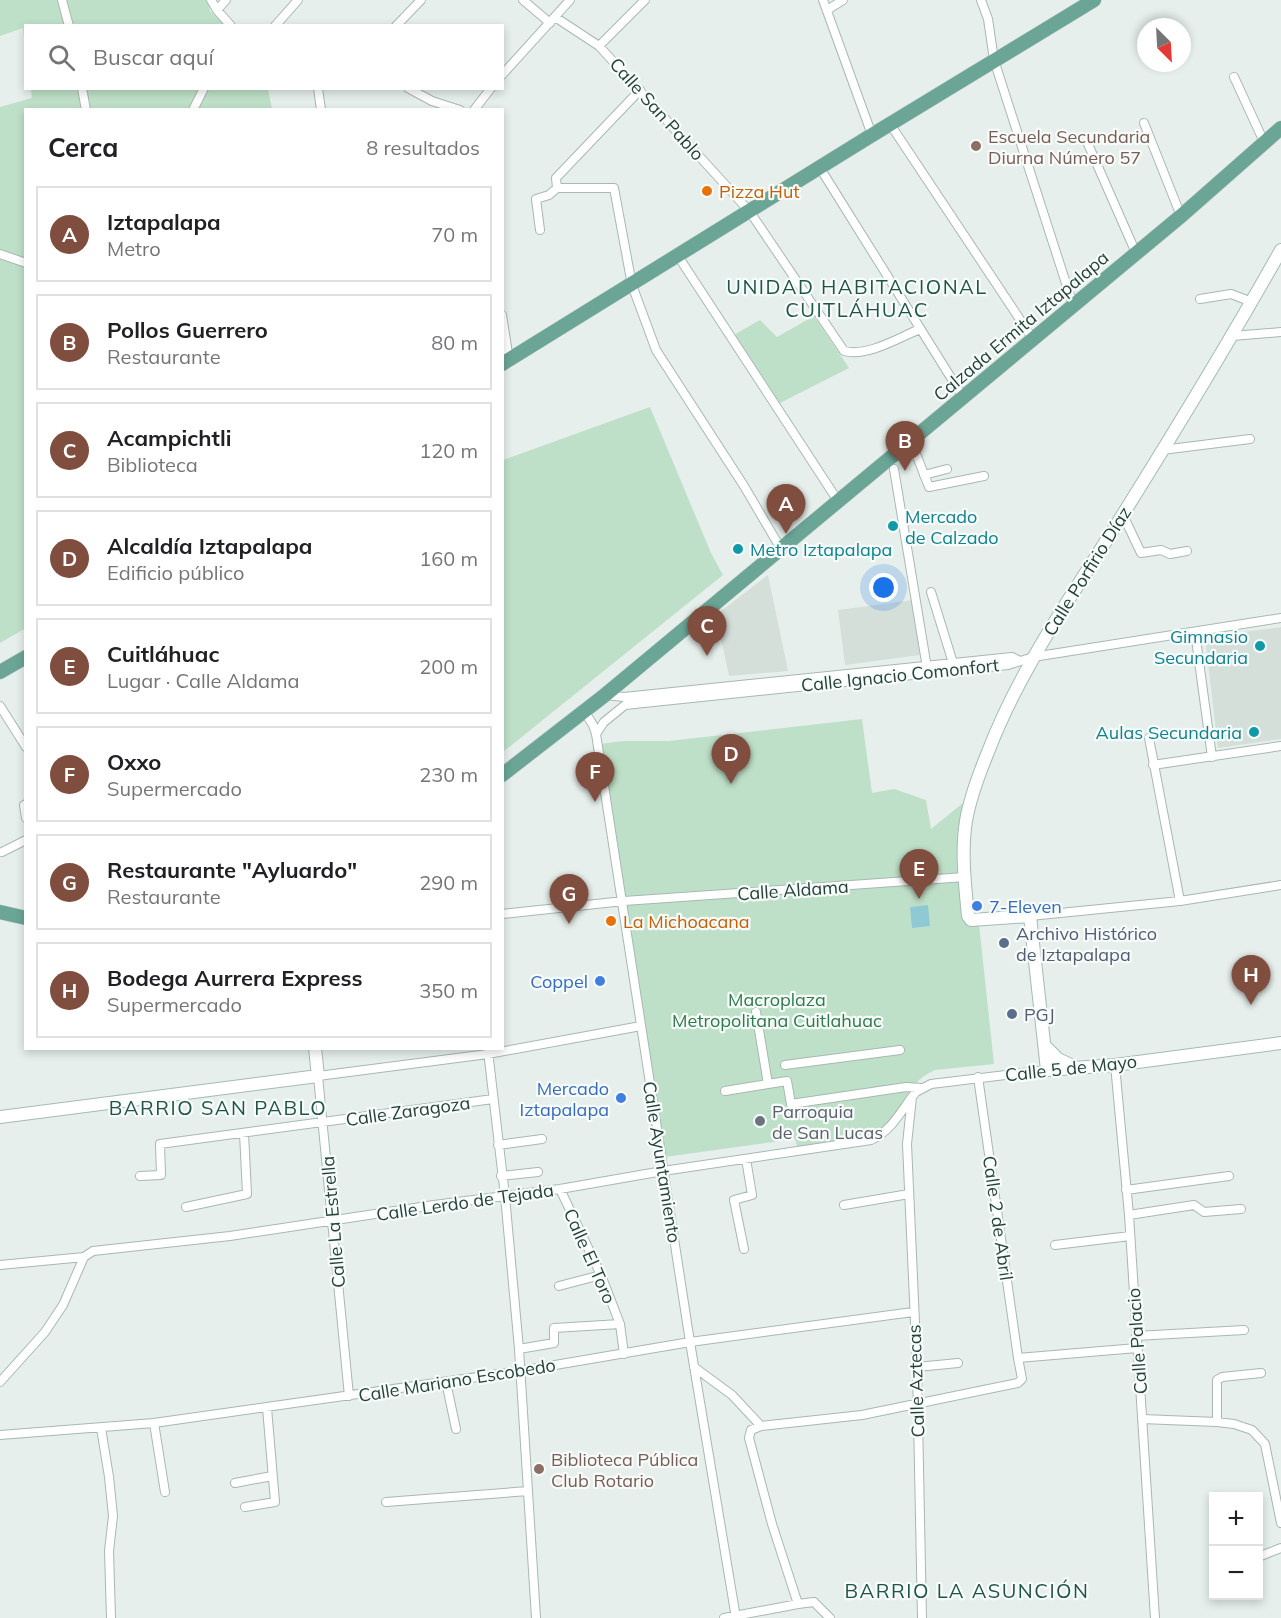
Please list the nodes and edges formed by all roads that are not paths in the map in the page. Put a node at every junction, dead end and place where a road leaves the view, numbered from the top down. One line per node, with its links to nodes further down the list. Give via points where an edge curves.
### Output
1 (62, 0): 16 (street)
2 (211, 0): 13 (street)
3 (226, 0): 13 (street)
4 (298, 0): 18 (street)
5 (421, 0): 19 (street)
6 (523, 0): 15 (street, Calle San Pablo)
7 (570, 0): 15 (street)
8 (645, 0): 20 (street)
9 (823, 0): 14 (street)
10 (843, 0): 14 (street)
11 (981, 0): 21 (street)
12 (1094, 0): 21 (main road)
13 (217, 10): 17 (street)
14 (827, 10): 38 (street)
15 (552, 20): 20 (street, Calle San Pablo); 22 (street)
16 (68, 24)
17 (229, 24)
18 (277, 24)
19 (398, 24)
20 (599, 46): 29 (street, Calle San Pablo)
21 (994, 60): 36 (main road); 54 (street)
22 (504, 73)
23 (1234, 77): 39 (street)
24 (82, 90): 30 (street)
25 (203, 90): 31 (street)
26 (318, 90): 32 (street)
27 (412, 90): 33 (street)
28 (489, 90): 34 (street)
29 (640, 90): 42 (street, via 556,178); 43 (street, Calle San Pablo)
30 (86, 108)
31 (194, 108)
32 (321, 108)
33 (454, 108)
34 (476, 108)
35 (1144, 123): 44 (street)
36 (890, 124): 38 (main road); 59 (street)
37 (1281, 128): 39 (main road, Calzada Ermita Iztapalapa)
38 (872, 135): 41 (main road)
39 (1264, 142): 44 (main road, Calzada Ermita Iztapalapa)
40 (1088, 144): 47 (street)
41 (820, 168): 43 (main road); 55 (street)
42 (557, 188): 45 (street, via 536,199); 51 (street, via 614,188)
43 (750, 212): 49 (main road); 55 (street, Calle San Pablo, via 844,351 874,348)
44 (1181, 216): 47 (main road, Calzada Ermita Iztapalapa)
45 (540, 230)
46 (1281, 250): 53 (street, Calle Porfirio Díaz)
47 (1136, 253): 54 (main road, Calzada Ermita Iztapalapa)
48 (0, 254): 50 (street)
49 (678, 256): 51 (main road); 69 (street)
50 (24, 262)
51 (632, 285): 60 (main road); 71 (street, via 656,350)
52 (1200, 299): 53 (street, via 1231,294)
53 (1252, 302): 57 (street, Calle Porfirio Díaz)
54 (1073, 305): 59 (main road, Calzada Ermita Iztapalapa)
55 (920, 329): 61 (street)
56 (1281, 332): 57 (street)
57 (1232, 336): 64 (street, Calle Porfirio Díaz)
58 (504, 338): 60 (street)
59 (1033, 339): 61 (main road, Calzada Ermita Iztapalapa)
60 (506, 362)
61 (963, 397): 63 (main road, Calzada Ermita Iztapalapa)
62 (1250, 439): 64 (street)
63 (911, 441): 67 (street); 69 (main road, Calzada Ermita Iztapalapa)
64 (1162, 450): 70 (street, Calle Porfirio Díaz)
65 (894, 469): 80 (street)
66 (947, 469): 67 (street)
67 (924, 475): 68 (street, via 928,488)
68 (984, 476)
69 (838, 501): 71 (main road, Calzada Ermita Iztapalapa)
70 (1123, 515): 72 (street, via 1141,554); 76 (street, Calle Porfirio Díaz)
71 (781, 549): 82 (main road, Calzada Ermita Iztapalapa)
72 (1188, 551)
73 (931, 592): 79 (street)
74 (1281, 618): 75 (street)
75 (1195, 632): 76 (street); 89 (street)
76 (1033, 657): 78 (street); 94 (street, Calle Porfirio Díaz, via 998,724 972,795 966,822)
77 (24, 658): 81 (main road)
78 (1018, 660): 79 (street, Calle Ignacio Comonfort, via 1012,657); 80 (street, Calle Ignacio Comonfort, via 1008,665)
79 (953, 663): 80 (street, Calle Ignacio Comonfort)
80 (927, 668): 82 (street, Calle Ignacio Comonfort, via 635,696); 85 (street, Calle Ignacio Comonfort, via 625,705 604,722)
81 (0, 672)
82 (605, 695): 84 (main road, Calzada Ermita Iztapalapa)
83 (0, 706): 87 (street)
84 (579, 714): 85 (street, via 586,714); 91 (main road, Calzada Ermita Iztapalapa)
85 (597, 734): 97 (street, Calle Ayuntamiento)
86 (1149, 738): 90 (street)
87 (24, 744)
88 (1281, 746): 89 (street)
89 (1212, 757): 90 (street)
90 (1153, 765): 96 (street)
91 (504, 773)
92 (24, 841): 93 (street)
93 (2, 852)
94 (965, 878): 97 (street, Calle Aldama); 100 (street, Calle Porfirio Díaz, via 971,920)
95 (1281, 885): 96 (street)
96 (1180, 901): 100 (street)
97 (622, 902): 99 (street, Calle Aldama); 103 (street, Calle Ayuntamiento)
98 (0, 912): 101 (main road)
99 (504, 914)
100 (1030, 916): 105 (street)
101 (24, 918)
102 (756, 1012): 116 (street)
103 (641, 1026): 106 (street); 127 (street, Calle Ayuntamiento)
104 (1281, 1043): 110 (street, Calle 5 de Mayo)
105 (1044, 1046): 111 (street); 112 (street)
106 (504, 1048)
107 (315, 1050): 113 (street, Calle La Estrella)
108 (900, 1050): 115 (street, via 785,1063)
109 (488, 1051): 113 (street); 120 (street)
110 (1114, 1065): 111 (street, Calle 5 de Mayo); 133 (street, Calle Palacio)
111 (1076, 1068): 112 (street, Calle 5 de Mayo)
112 (1047, 1070): 114 (street, Calle 5 de Mayo)
113 (318, 1076): 121 (street); 122 (street, Calle La Estrella)
114 (978, 1077): 117 (street, Calle 5 de Mayo); 156 (street, Calle 2 de Abril)
115 (787, 1081): 116 (street); 117 (street, via 791,1104)
116 (768, 1084): 118 (street)
117 (922, 1088): 119 (street, Calle 5 de Mayo)
118 (725, 1091)
119 (912, 1097): 126 (street, Calle Lerdo de Tejada, via 882,1136 872,1140); 134 (street, Calle Aztecas, via 907,1144)
120 (493, 1099): 122 (street, Calle Zaragoza); 125 (street)
121 (0, 1117)
122 (323, 1122): 123 (street, Calle Zaragoza); 140 (street, Calle La Estrella)
123 (244, 1132): 129 (street, Calle Zaragoza, via 160,1144 160,1175); 137 (street, via 247,1194)
124 (542, 1139): 125 (street)
125 (498, 1145): 130 (street)
126 (746, 1159): 127 (street, Calle Lerdo de Tejada); 143 (street, via 752,1195 734,1200)
127 (663, 1171): 132 (street, Calle Lerdo de Tejada); 152 (street, Calle Ayuntamiento)
128 (538, 1172): 130 (street)
129 (140, 1176)
130 (501, 1176): 135 (street)
131 (1229, 1176): 133 (street)
132 (560, 1189): 135 (street, Calle Lerdo de Tejada); 146 (street, Calle El Toro)
133 (1126, 1190): 139 (street, Calle Palacio)
134 (909, 1194): 136 (street); 148 (street, Calle Aztecas)
135 (505, 1196): 140 (street, Calle Lerdo de Tejada); 154 (street)
136 (844, 1205)
137 (186, 1207)
138 (1241, 1209): 139 (street, via 1204,1212 1194,1205)
139 (1129, 1215): 141 (street, Calle Palacio)
140 (333, 1220): 144 (street, Calle Lerdo de Tejada, via 93,1251); 164 (street, Calle La Estrella)
141 (1130, 1236): 142 (street); 151 (street, Calle Palacio)
142 (1055, 1245)
143 (744, 1248)
144 (84, 1257): 145 (street, Calle Lerdo de Tejada); 162 (street, via 63,1305 45,1332)
145 (0, 1264)
146 (601, 1275): 147 (street); 149 (street, Calle El Toro)
147 (559, 1286)
148 (913, 1312): 152 (street, Calle Mariano Escobedo); 159 (street, Calle Aztecas)
149 (620, 1324): 154 (street, Calle El Toro, via 554,1328 554,1343); 155 (street, Calle El Toro)
150 (1244, 1330): 151 (street)
151 (1136, 1336): 153 (street, Calle Palacio)
152 (690, 1342): 155 (street, Calle Mariano Escobedo); 158 (street, Calle Ayuntamiento)
153 (1137, 1348): 156 (street); 167 (street, Calle Palacio)
154 (519, 1349): 160 (street)
155 (624, 1354): 160 (street, Calle Mariano Escobedo)
156 (1018, 1358): 165 (street, Calle 2 de Abril, via 1021,1382)
157 (958, 1363): 159 (street)
158 (694, 1367): 170 (street, via 732,1395); 184 (street, Calle Ayuntamiento)
159 (917, 1367): 165 (street, Calle Aztecas)
160 (520, 1371): 163 (street, Calle Mariano Escobedo); 176 (street)
161 (1261, 1373): 168 (street, via 1217,1380)
162 (0, 1382)
163 (446, 1382): 164 (street, Calle Mariano Escobedo); 172 (street)
164 (349, 1396): 166 (street, Calle Mariano Escobedo)
165 (918, 1403): 170 (street, via 862,1415); 189 (street, Calle Aztecas)
166 (267, 1408): 169 (street, Calle Mariano Escobedo); 174 (street)
167 (1142, 1419): 168 (street); 190 (street, Calle Palacio)
168 (1217, 1422): 180 (street, via 1252,1430 1265,1444)
169 (154, 1423): 171 (street, Calle Mariano Escobedo); 177 (street)
170 (761, 1426): 183 (street, via 751,1430 749,1438)
171 (101, 1428): 173 (street, Calle Mariano Escobedo); 185 (street, via 113,1516 109,1551)
172 (456, 1430)
173 (0, 1435)
174 (272, 1476): 175 (street); 179 (street, via 275,1502)
175 (235, 1483)
176 (528, 1491): 178 (street); 186 (street)
177 (165, 1492)
178 (386, 1502)
179 (245, 1507)
180 (1281, 1523)
181 (1281, 1548): 182 (street)
182 (1263, 1555)
183 (798, 1604): 184 (street); 188 (street, via 814,1602)
184 (736, 1616): 187 (street)
185 (111, 1618)
186 (536, 1618)
187 (724, 1618)
188 (830, 1618)
189 (922, 1618)
190 (1155, 1618)

